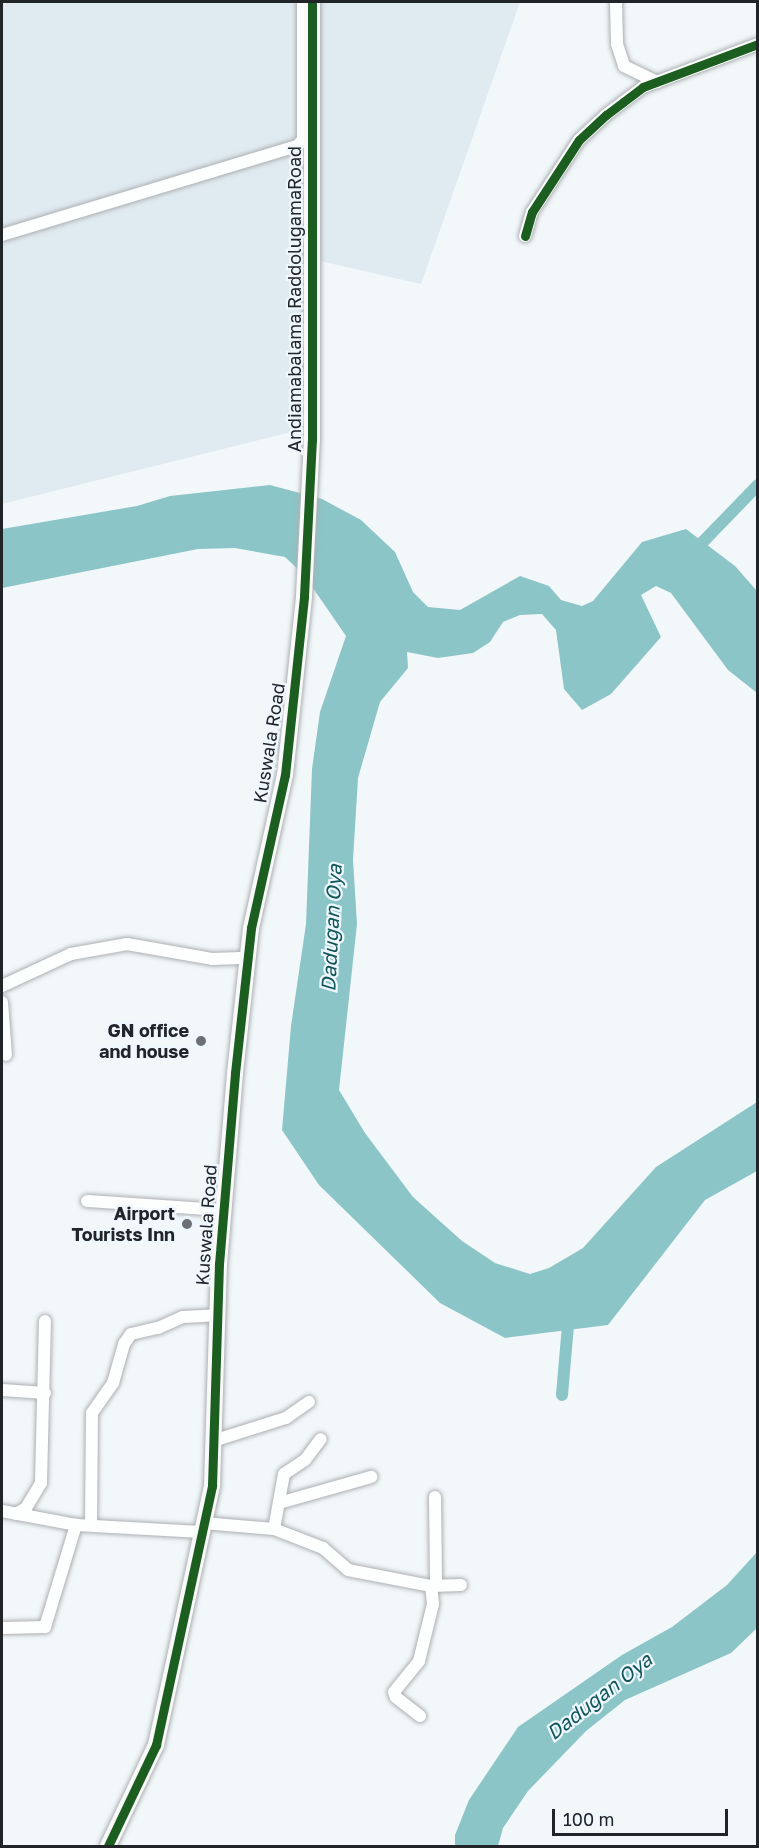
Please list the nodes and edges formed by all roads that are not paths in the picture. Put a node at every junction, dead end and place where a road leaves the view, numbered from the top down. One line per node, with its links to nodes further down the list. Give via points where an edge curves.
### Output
1 (303, 2): 6 (street, via 303,140 297,146)
2 (312, 2): 8 (street, Andiamabalama RaddolugamaRoad, via 312,440)
3 (616, 2): 5 (street, via 617,44 624,66)
4 (758, 44): 5 (street)
5 (657, 82): 7 (street, via 643,87 579,140 532,212)
6 (2, 235)
7 (525, 236)
8 (304, 596): 9 (street, Kuswala Road, via 285,775 261,874)
9 (248, 958): 10 (street, via 212,959 127,944 71,954); 14 (street, Kuswala Road)
10 (2, 986)
11 (2, 1002): 12 (street)
12 (6, 1055)
13 (87, 1201): 14 (street)
14 (223, 1210): 15 (street, Kuswala Road)
15 (217, 1315): 21 (street, Kuswala Road); 28 (street, via 183,1317 131,1334 124,1344 113,1383 92,1413)
16 (45, 1321): 18 (street)
17 (2, 1390): 18 (street)
18 (45, 1393): 26 (street, via 41,1483 26,1508)
19 (309, 1402): 21 (street, via 286,1418)
20 (321, 1439): 24 (street, via 305,1460 284,1474)
21 (213, 1441): 29 (street, Kuswala Road, via 212,1486)
22 (371, 1477): 24 (street)
23 (435, 1497): 31 (street)
24 (279, 1503): 30 (street)
25 (2, 1511): 26 (street)
26 (16, 1514): 27 (street)
27 (76, 1525): 28 (street); 33 (street, via 45,1627)
28 (91, 1525): 29 (street)
29 (202, 1527): 30 (street); 35 (street, Kuswala Road, via 156,1745)
30 (274, 1529): 31 (street, via 323,1548 348,1570)
31 (434, 1585): 32 (street); 34 (street, via 420,1661 394,1692)
32 (461, 1585)
33 (2, 1628)
34 (420, 1716)
35 (108, 1846)

